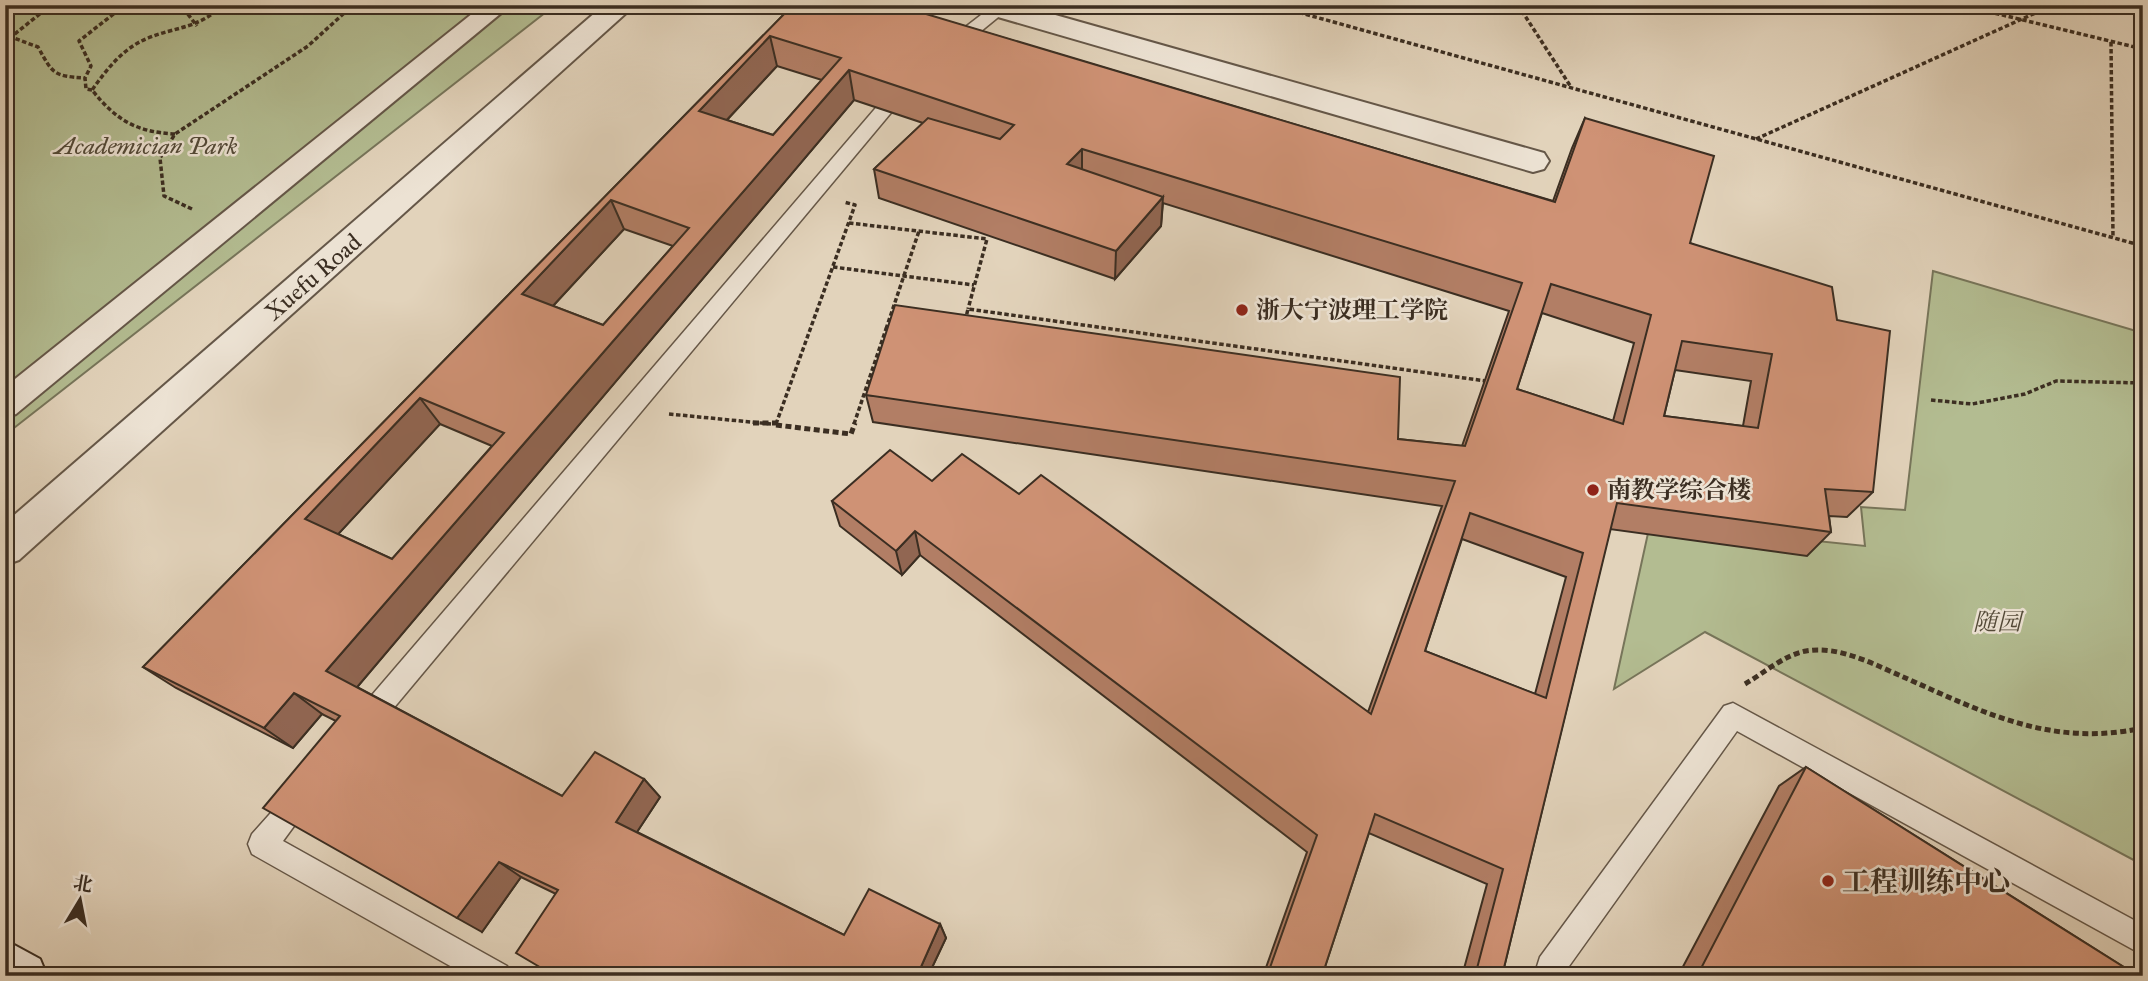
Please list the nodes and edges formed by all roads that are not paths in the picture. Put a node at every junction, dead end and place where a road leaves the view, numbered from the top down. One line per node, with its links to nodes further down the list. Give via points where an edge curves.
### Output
1 (499, 5): 6 (street)
2 (621, 5): 7 (street, Xuefu Road)
3 (1003, 15): 4 (street); 5 (lane, via 1496,153); 8 (lane, via 912,76)
4 (1533, 161)
5 (1489, 173)
6 (5, 405)
7 (5, 548)
8 (352, 738)
9 (316, 780): 13 (lane, via 262,844)
10 (2143, 941): 14 (lane, via 1733,715 1550,967)
11 (5, 964): 12 (street)
12 (23, 976)
13 (497, 976)
14 (1548, 976)

